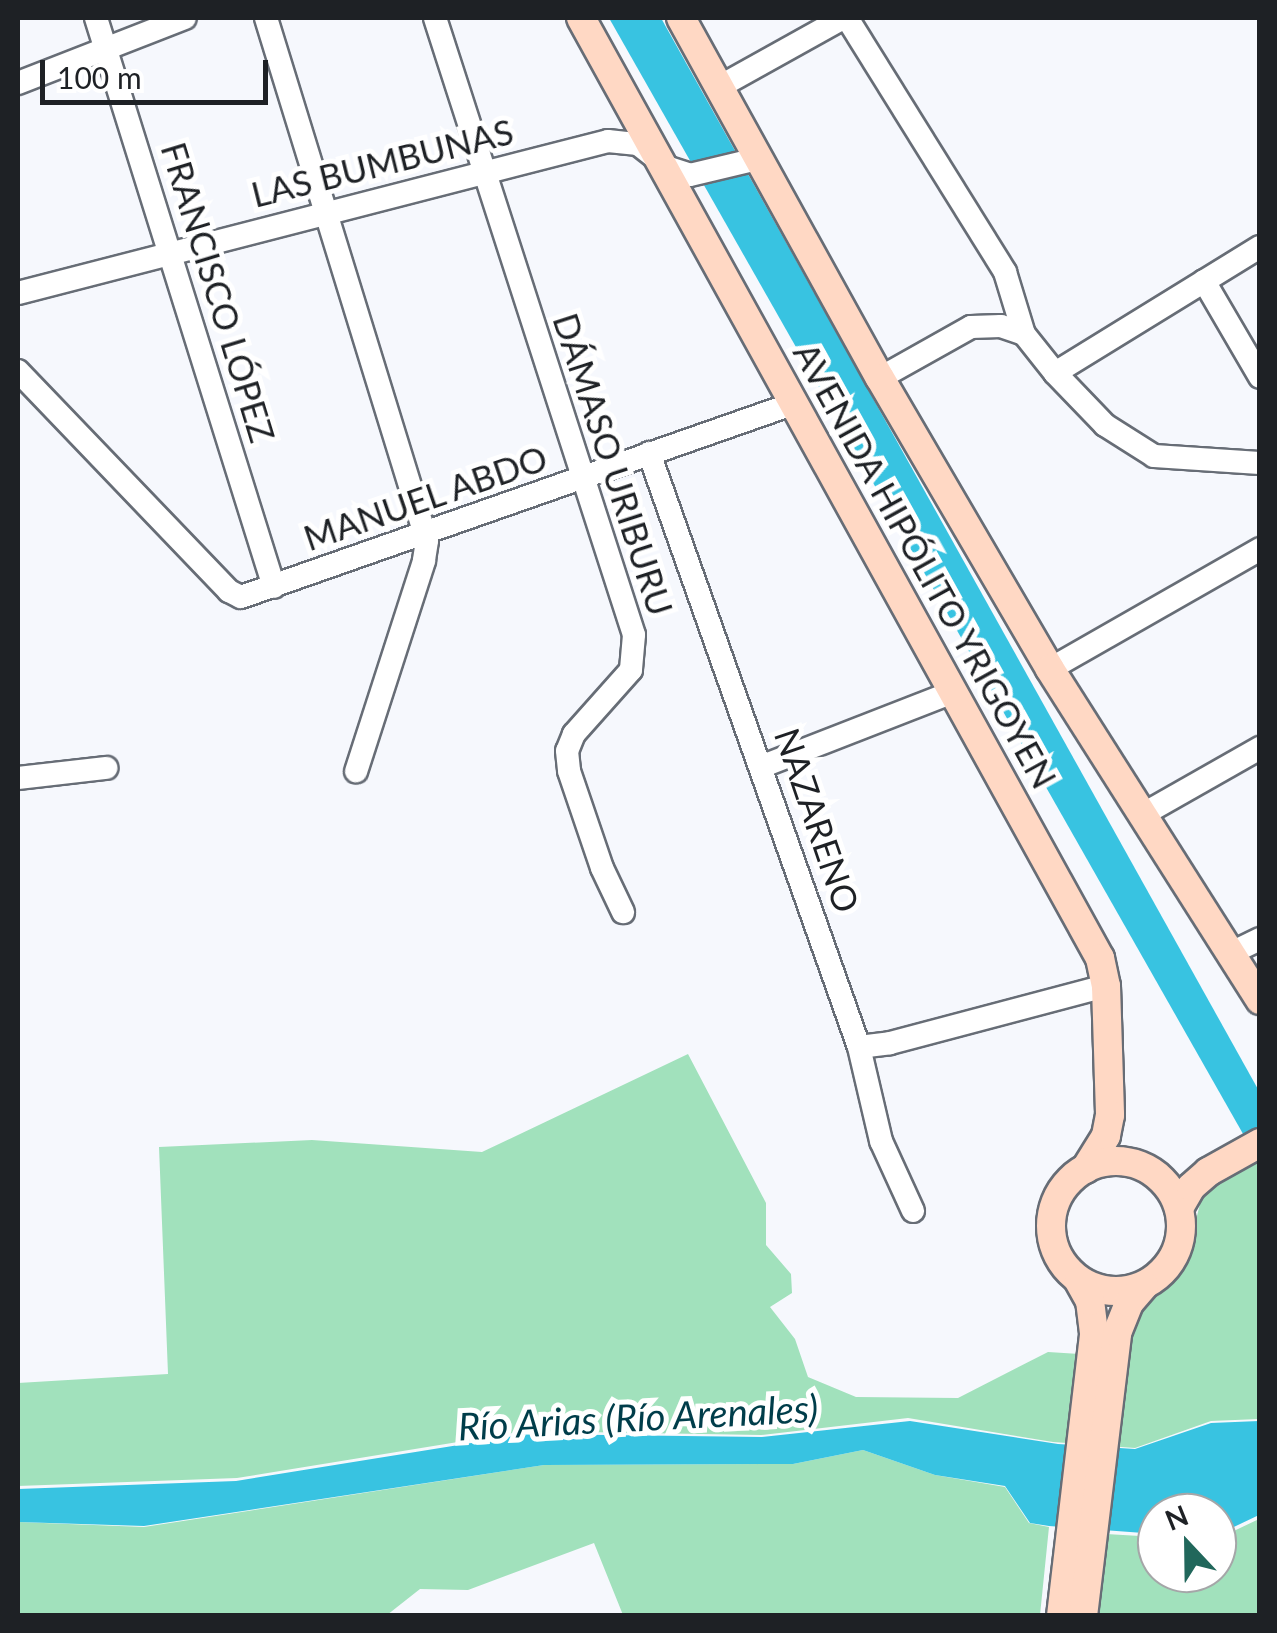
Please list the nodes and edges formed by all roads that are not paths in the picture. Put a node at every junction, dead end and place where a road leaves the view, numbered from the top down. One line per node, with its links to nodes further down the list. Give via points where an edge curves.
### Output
1 (96, 18): 8 (street, FRANCISCO LÓPEZ)
2 (186, 18): 8 (street)
3 (266, 18): 16 (street)
4 (434, 18): 13 (street, DÁMASO URIBURU)
5 (581, 18): 11 (main road, AVENIDA HIPÓLITO YRIGOYEN)
6 (681, 18): 10 (main road, AVENIDA HIPÓLITO YRIGOYEN)
7 (845, 18): 10 (street); 21 (street, via 1005,272)
8 (106, 48): 9 (street); 18 (street, FRANCISCO LÓPEZ)
9 (18, 83)
10 (719, 87): 12 (main road, AVENIDA HIPÓLITO YRIGOYEN)
11 (656, 157): 13 (street, LAS BUMBUNAS, via 622,140); 14 (street, LAS BUMBUNAS); 15 (main road, AVENIDA HIPÓLITO YRIGOYEN)
12 (750, 161): 14 (street); 25 (main road, AVENIDA HIPÓLITO YRIGOYEN)
13 (483, 172): 16 (street, LAS BUMBUNAS); 29 (street, DÁMASO URIBURU)
14 (690, 176): 15 (street, via 682,192)
15 (685, 210): 26 (main road, AVENIDA HIPÓLITO YRIGOYEN)
16 (326, 212): 18 (street, LAS BUMBUNAS); 30 (street)
17 (1260, 247): 19 (street)
18 (171, 252): 20 (street, LAS BUMBUNAS); 32 (street, FRANCISCO LÓPEZ)
19 (1204, 280): 23 (street); 24 (street)
20 (18, 293)
21 (1024, 334): 23 (street); 25 (street, via 970,327)
22 (18, 371): 32 (street, MANUEL ABDO, via 229,591 251,596)
23 (1055, 373): 28 (street, via 1106,425 1154,456)
24 (1260, 377)
25 (880, 378): 33 (main road, AVENIDA HIPÓLITO YRIGOYEN)
26 (792, 404): 27 (street, MANUEL ABDO); 34 (main road, AVENIDA HIPÓLITO YRIGOYEN)
27 (649, 454): 29 (street, MANUEL ABDO); 36 (street, NAZARENO)
28 (1260, 463)
29 (583, 479): 30 (street, MANUEL ABDO); 41 (street, DÁMASO URIBURU, via 636,650 632,670 574,734 567,761)
30 (425, 534): 32 (street, MANUEL ABDO); 38 (street, via 424,561)
31 (1260, 549): 33 (street)
32 (274, 588)
33 (1050, 669): 40 (main road, AVENIDA HIPÓLITO YRIGOYEN)
34 (953, 692): 36 (street); 44 (main road, AVENIDA HIPÓLITO YRIGOYEN, via 1092,939)
35 (1260, 748): 40 (street)
36 (762, 766): 46 (street, NAZARENO)
37 (106, 768): 39 (street)
38 (356, 772)
39 (18, 778)
40 (1142, 815): 43 (main road, AVENIDA HIPÓLITO YRIGOYEN)
41 (623, 912)
42 (1260, 938): 43 (street)
43 (1230, 954): 45 (main road, AVENIDA HIPÓLITO YRIGOYEN)
44 (1106, 986): 46 (street); 49 (main road, AVENIDA HIPÓLITO YRIGOYEN, via 1109,1126)
45 (1260, 1000)
46 (859, 1047): 52 (street, NAZARENO, via 881,1141)
47 (1260, 1143): 48 (main road)
48 (1217, 1167): 50 (main road); 51 (main road, via 1192,1187)
49 (1085, 1169): 50 (main road, via 1113,1161); 53 (main road, via 1058,1196 1051,1233 1065,1268)
50 (1155, 1174): 51 (main road)
51 (1180, 1208): 54 (main road, via 1176,1253)
52 (913, 1211)
53 (1079, 1281): 54 (main road, via 1111,1292); 55 (main road)
54 (1144, 1286): 55 (main road)
55 (1106, 1333): 56 (main road)
56 (1077, 1597): 57 (main road)
57 (1061, 1616)

